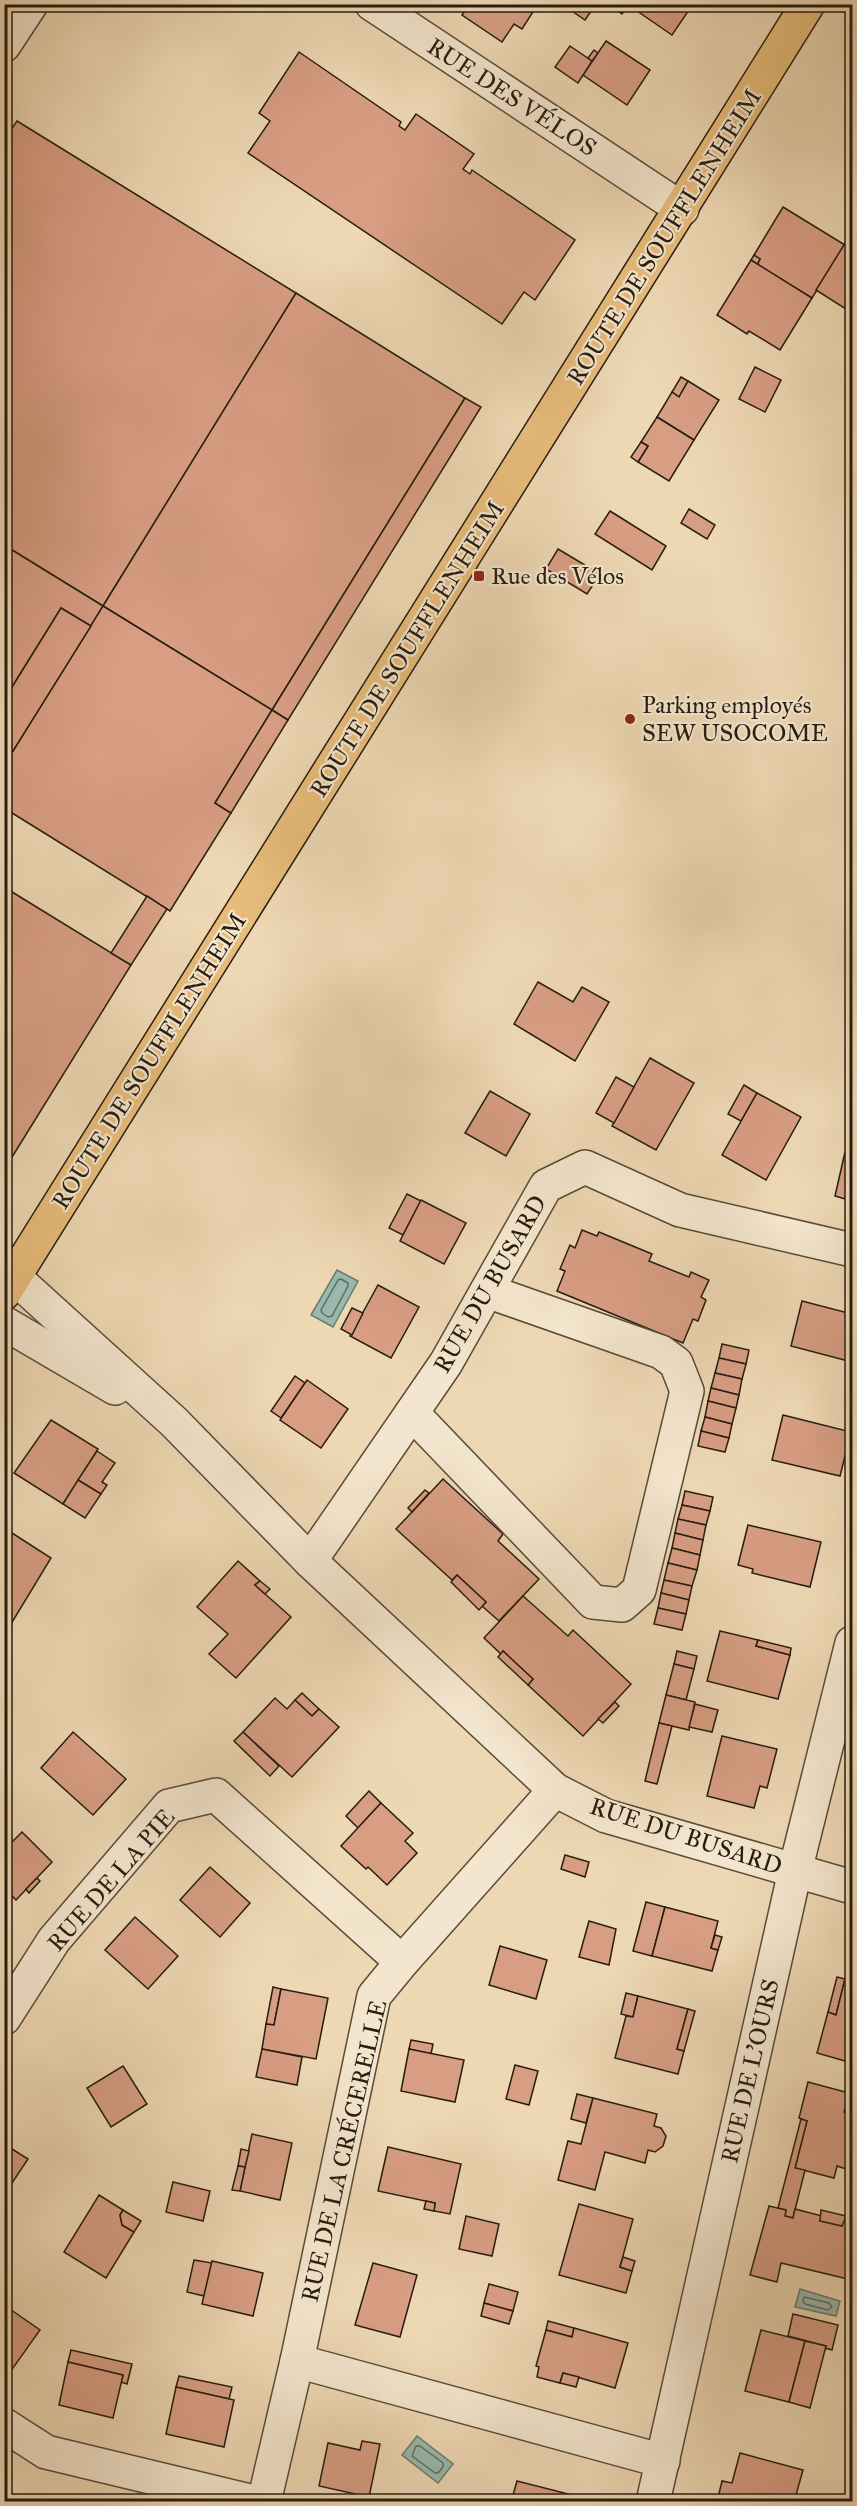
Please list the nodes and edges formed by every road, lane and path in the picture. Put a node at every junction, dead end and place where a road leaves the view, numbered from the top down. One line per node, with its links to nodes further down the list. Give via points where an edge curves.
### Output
1 (31, 4): 4 (street)
2 (372, 4): 5 (street, RUE DES VÉLOS)
3 (808, 4): 5 (main road, ROUTE DE SOUFFLENHEIM)
4 (4, 45)
5 (682, 209): 7 (main road, ROUTE DE SOUFFLENHEIM)
6 (852, 1250): 8 (street, RUE DU BUSARD, via 680,1210 585,1167 546,1186)
7 (9, 1285): 11 (street, RUE DU BUSARD)
8 (487, 1291): 10 (street, RUE DU BUSARD); 10 (street, via 661,1352 676,1363 687,1391 639,1590 622,1605 593,1602)
9 (4, 1323): 11 (street, RUE DU BUSARD)
10 (412, 1413): 12 (street, RUE DU BUSARD)
11 (174, 1422): 12 (street, RUE DU BUSARD)
12 (310, 1561): 14 (street, RUE DU BUSARD)
13 (852, 1643): 15 (street, RUE DE L'OURS)
14 (555, 1790): 15 (street, RUE DU BUSARD, via 606,1816); 17 (street, RUE DE LA CRÉCERELLE)
15 (795, 1871): 16 (street, RUE DU BUSARD); 21 (street, RUE DE L'OURS)
16 (852, 1887)
17 (402, 1962): 18 (street, RUE DE LA PIE, via 216,1795 169,1806 54,1940); 19 (street, RUE DE LA CRÉCERELLE, via 375,1996)
18 (4, 2018)
19 (297, 2361): 21 (street); 23 (street, RUE DE LA CRÉCERELLE)
20 (4, 2425): 22 (street, via 46,2452)
21 (663, 2461): 24 (street, RUE DE L'OURS)
22 (254, 2502)
23 (264, 2502)
24 (653, 2502)

